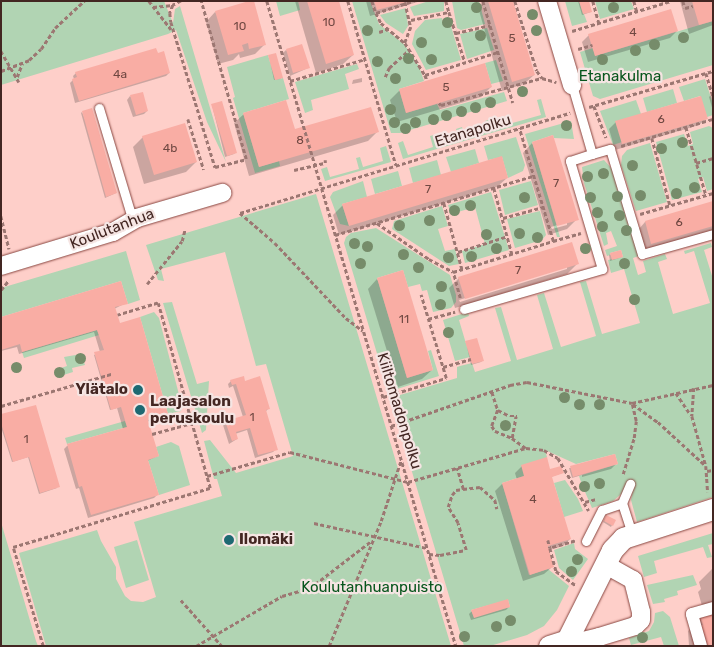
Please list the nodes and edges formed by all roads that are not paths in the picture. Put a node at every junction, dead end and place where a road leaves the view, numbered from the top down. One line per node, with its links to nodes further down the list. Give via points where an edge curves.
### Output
1 (547, 1): 2 (street)
2 (572, 85): 4 (lane)
3 (99, 108): 6 (lane)
4 (592, 154): 7 (lane, via 610,149 642,254); 9 (lane, via 570,160 602,269)
5 (222, 193): 6 (street, Koulutanhua)
6 (133, 221): 8 (street, Koulutanhua, via 113,232)
7 (713, 234)
8 (5, 274)
9 (464, 309)
10 (630, 484): 11 (lane)
11 (622, 503): 13 (lane); 14 (lane, via 602,510)
12 (711, 504): 13 (street)
13 (632, 534): 15 (street, via 618,543)
14 (586, 541)
15 (606, 565): 17 (street); 17 (street, via 633,580 642,612 640,620 635,626 599,637)
16 (713, 608): 18 (street, via 692,614)
17 (558, 643)
18 (701, 646)

